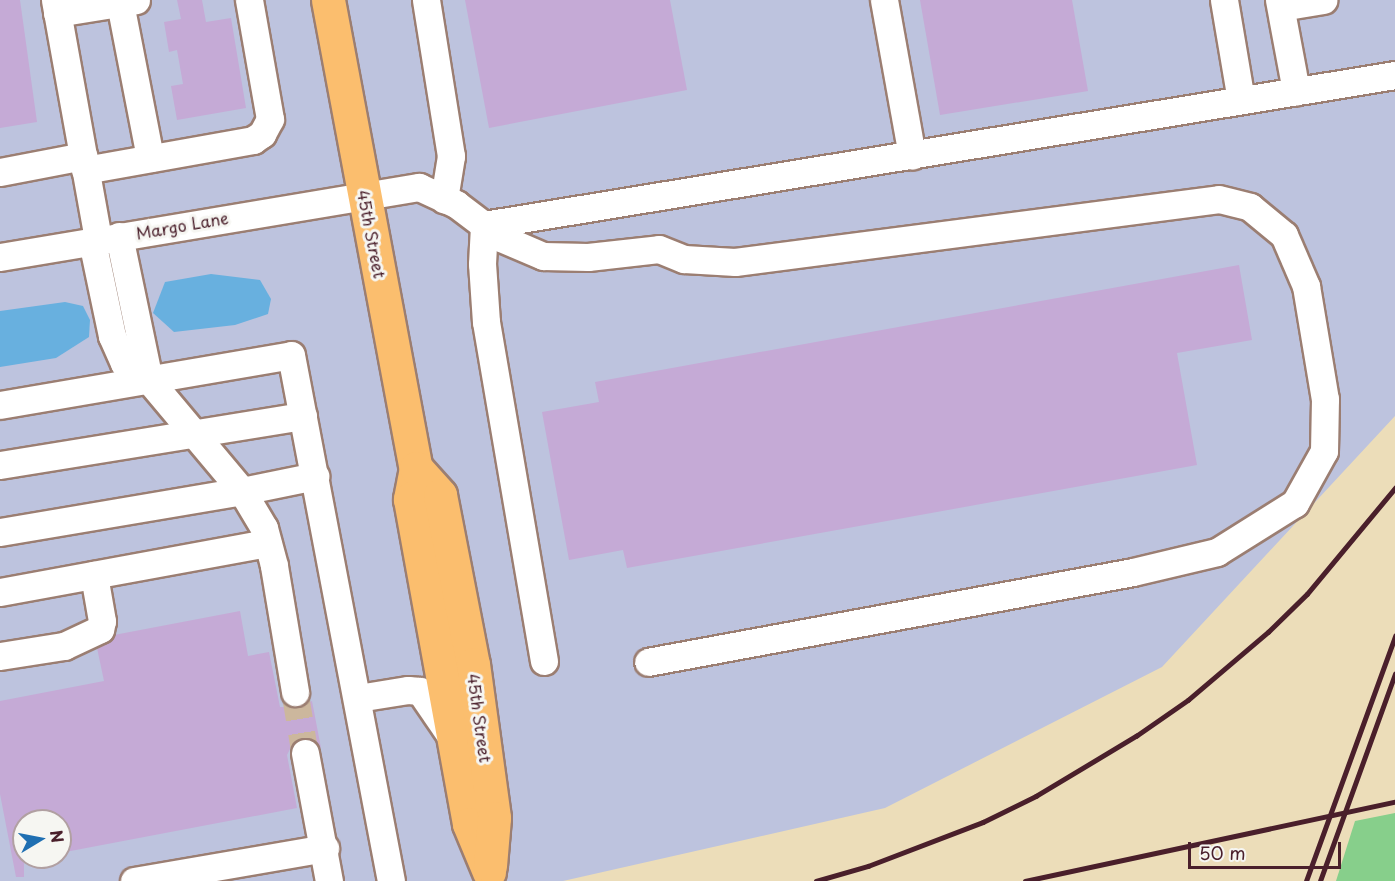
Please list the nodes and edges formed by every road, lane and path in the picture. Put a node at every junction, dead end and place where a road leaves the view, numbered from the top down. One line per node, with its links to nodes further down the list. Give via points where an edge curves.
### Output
1 (249, 0): 14 (street, via 270,119 267,127 254,140)
2 (328, 0): 17 (main road, 45th Street)
3 (426, 0): 18 (street, via 451,156)
4 (884, 0): 13 (street)
5 (1224, 0): 12 (street)
6 (1323, 0): 8 (street)
7 (131, 1): 9 (street); 14 (street)
8 (1280, 4): 11 (street)
9 (56, 7): 15 (street)
10 (1395, 75): 11 (street)
11 (1296, 91): 12 (street)
12 (1240, 100): 13 (street)
13 (912, 156): 19 (street)
14 (150, 158): 15 (street)
15 (84, 163): 16 (street); 20 (street)
16 (0, 172)
17 (364, 194): 18 (street, Margo Lane, via 419,187); 20 (street, Margo Lane); 27 (main road, 45th Street)
18 (444, 199): 19 (street, Margo Lane)
19 (484, 225): 35 (street, via 486,322); 36 (street, Margo Lane, via 501,238 543,256 588,257 659,249 684,259 735,262 1219,199 1250,207 1284,235 1306,286 1325,399 1324,450 1295,503 1217,552 1122,574)
20 (103, 239): 21 (street, Margo Lane); 22 (street)
21 (0, 257)
22 (149, 380): 23 (street); 24 (street, via 291,356); 25 (street)
23 (0, 405)
24 (303, 416): 25 (street); 28 (street)
25 (192, 432): 26 (street); 29 (street)
26 (0, 465)
27 (416, 468): 39 (main road, 45th Street, via 410,499); 42 (main road, 45th Street, via 440,495 473,664 494,818)
28 (315, 476): 29 (street); 38 (street)
29 (242, 491): 30 (street); 31 (street, via 264,528)
30 (0, 532)
31 (268, 543): 32 (street); 37 (street)
32 (94, 575): 33 (street); 34 (street, via 100,629 64,646)
33 (0, 592)
34 (0, 656)
35 (544, 661)
36 (648, 662)
37 (295, 692)
38 (358, 698): 39 (street, via 420,691); 45 (street)
39 (454, 740): 42 (main road, 45th Street, via 469,824)
40 (305, 753): 41 (street)
41 (325, 848): 43 (street); 44 (street)
42 (490, 877)
43 (134, 881)
44 (329, 881)
45 (391, 881)

